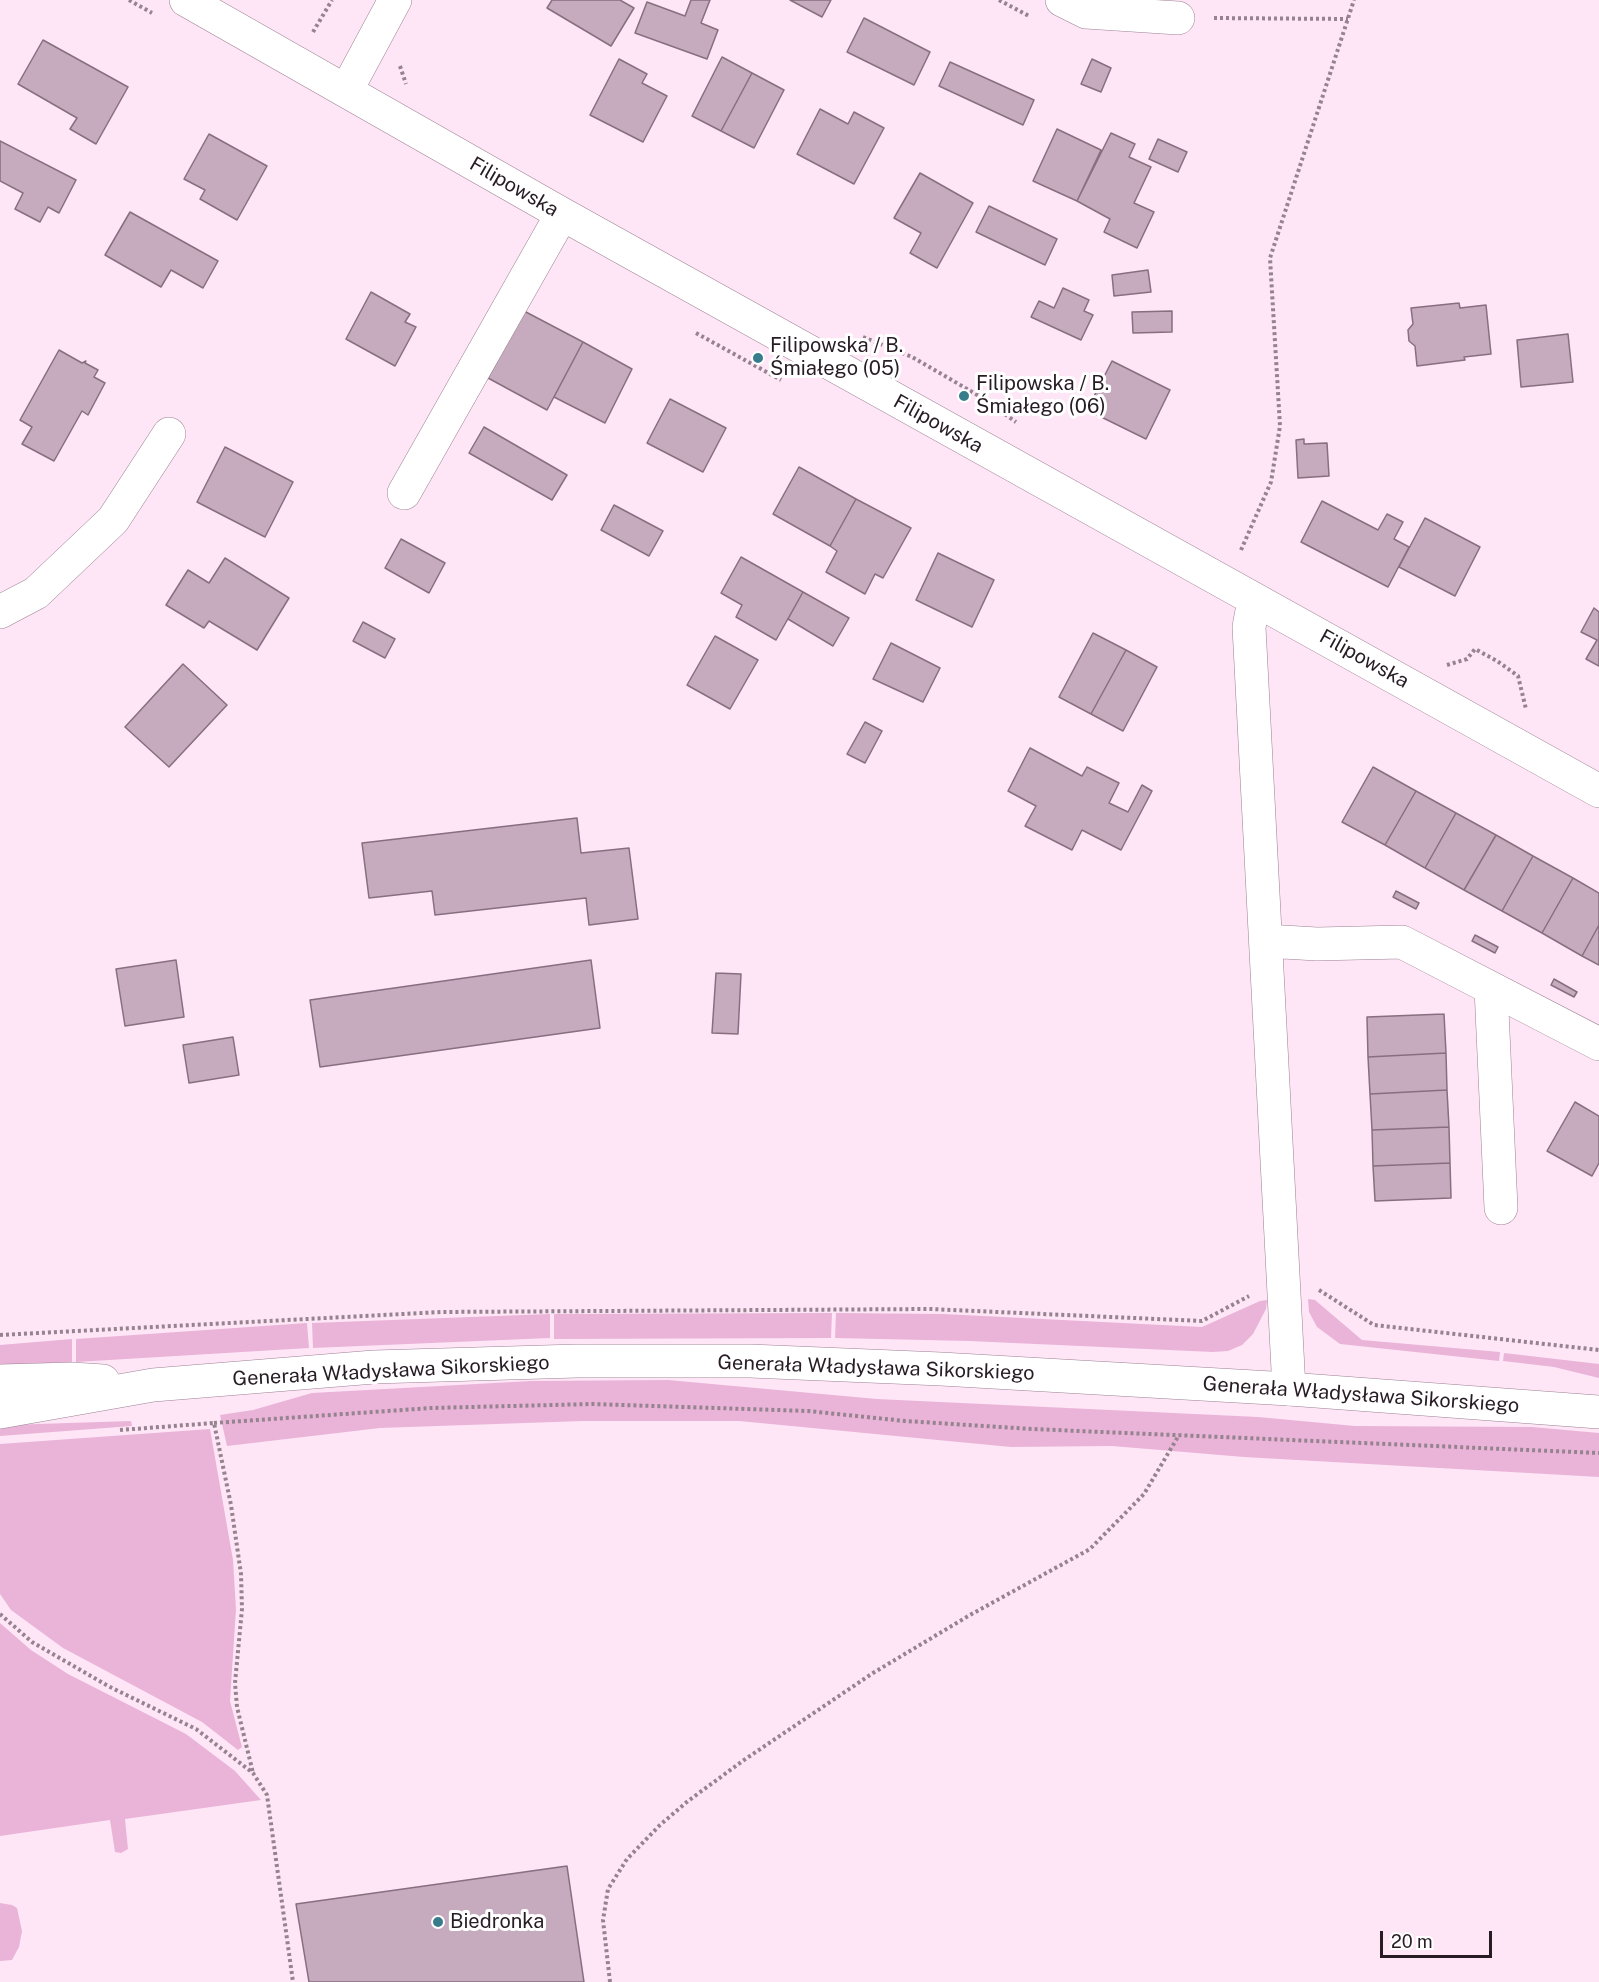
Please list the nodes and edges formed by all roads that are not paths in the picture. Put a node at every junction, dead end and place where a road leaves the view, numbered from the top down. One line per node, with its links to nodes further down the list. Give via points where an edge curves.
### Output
1 (186, 0): 5 (street, Filipowska)
2 (395, 0): 5 (street)
3 (1062, 0): 4 (street, via 1086,12)
4 (1178, 18)
5 (346, 92): 6 (street, Filipowska)
6 (562, 214): 8 (street); 9 (street, Filipowska)
7 (169, 434): 10 (street, via 113,520 36,593)
8 (404, 494)
9 (1254, 600): 11 (street, Filipowska); 12 (street, via 1249,627)
10 (0, 612)
11 (1599, 790)
12 (1266, 941): 13 (street, via 1402,942); 18 (street)
13 (1491, 988): 14 (street); 15 (street)
14 (1599, 1044)
15 (1501, 1208)
16 (0, 1381): 17 (street, Generała Władysława Sikorskiego, via 72,1379)
17 (153, 1385): 18 (street, Generała Władysława Sikorskiego, via 374,1368 577,1361 750,1361); 19 (street, Generała Władysława Sikorskiego)
18 (1289, 1389): 20 (street, Generała Władysława Sikorskiego)
19 (0, 1412)
20 (1599, 1412)

